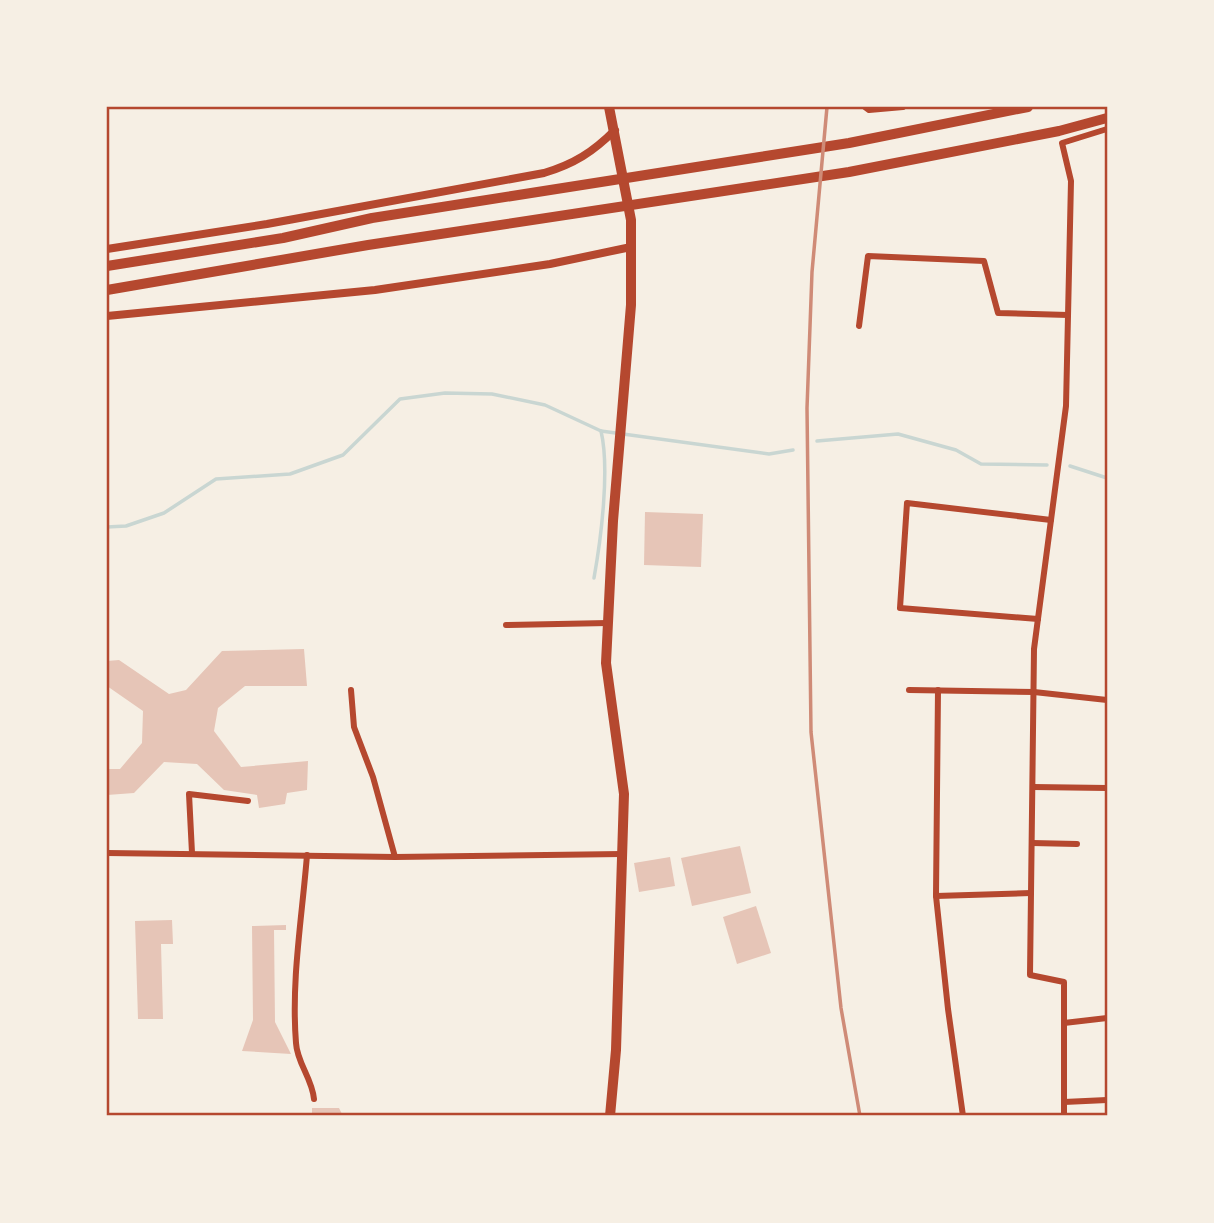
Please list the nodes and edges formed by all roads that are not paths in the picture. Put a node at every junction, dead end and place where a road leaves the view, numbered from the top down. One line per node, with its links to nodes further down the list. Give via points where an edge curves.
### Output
1 (609, 107): 7 (main road)
2 (865, 107): 3 (street)
3 (903, 107)
4 (1028, 107): 10 (main road, via 849,143 372,218 283,238)
5 (1107, 118): 11 (main road, via 849,172)
6 (1107, 129): 12 (street, via 1062,143 1071,181)
7 (615, 130): 8 (main road, via 631,220); 9 (street, via 593,152 544,173)
8 (631, 247): 13 (street, via 375,290); 17 (main road, via 631,305)
9 (107, 248)
10 (107, 266)
11 (107, 290)
12 (1068, 315): 14 (street, via 998,313 984,261 868,256); 15 (street, via 1066,406)
13 (107, 316)
14 (859, 327)
15 (1052, 520): 16 (street); 16 (street, via 906,503 900,608)
16 (1038, 619): 22 (street)
17 (608, 623): 18 (street); 32 (main road, via 606,663 624,794)
18 (506, 625)
19 (351, 690): 33 (street, via 354,727)
20 (909, 690): 21 (street)
21 (939, 690): 22 (street); 35 (street)
22 (1034, 692): 23 (street); 24 (street)
23 (1107, 700)
24 (1032, 787): 25 (street); 27 (street)
25 (1107, 788)
26 (248, 801): 30 (street, via 190,794)
27 (1032, 843): 28 (street); 34 (street)
28 (1077, 844)
29 (107, 853): 30 (street)
30 (192, 853): 31 (street)
31 (307, 855): 33 (street); 38 (street, via 293,1013 296,1050 313,1086)
32 (624, 855): 33 (street); 41 (main road)
33 (395, 857)
34 (1031, 894): 35 (street); 37 (street, via 1030,975 1064,982)
35 (936, 896): 42 (street)
36 (1107, 1018): 37 (street)
37 (1064, 1023): 40 (street)
38 (314, 1099)
39 (1107, 1100): 40 (street)
40 (1064, 1102): 43 (street)
41 (610, 1116)
42 (963, 1116)
43 (1064, 1116)

